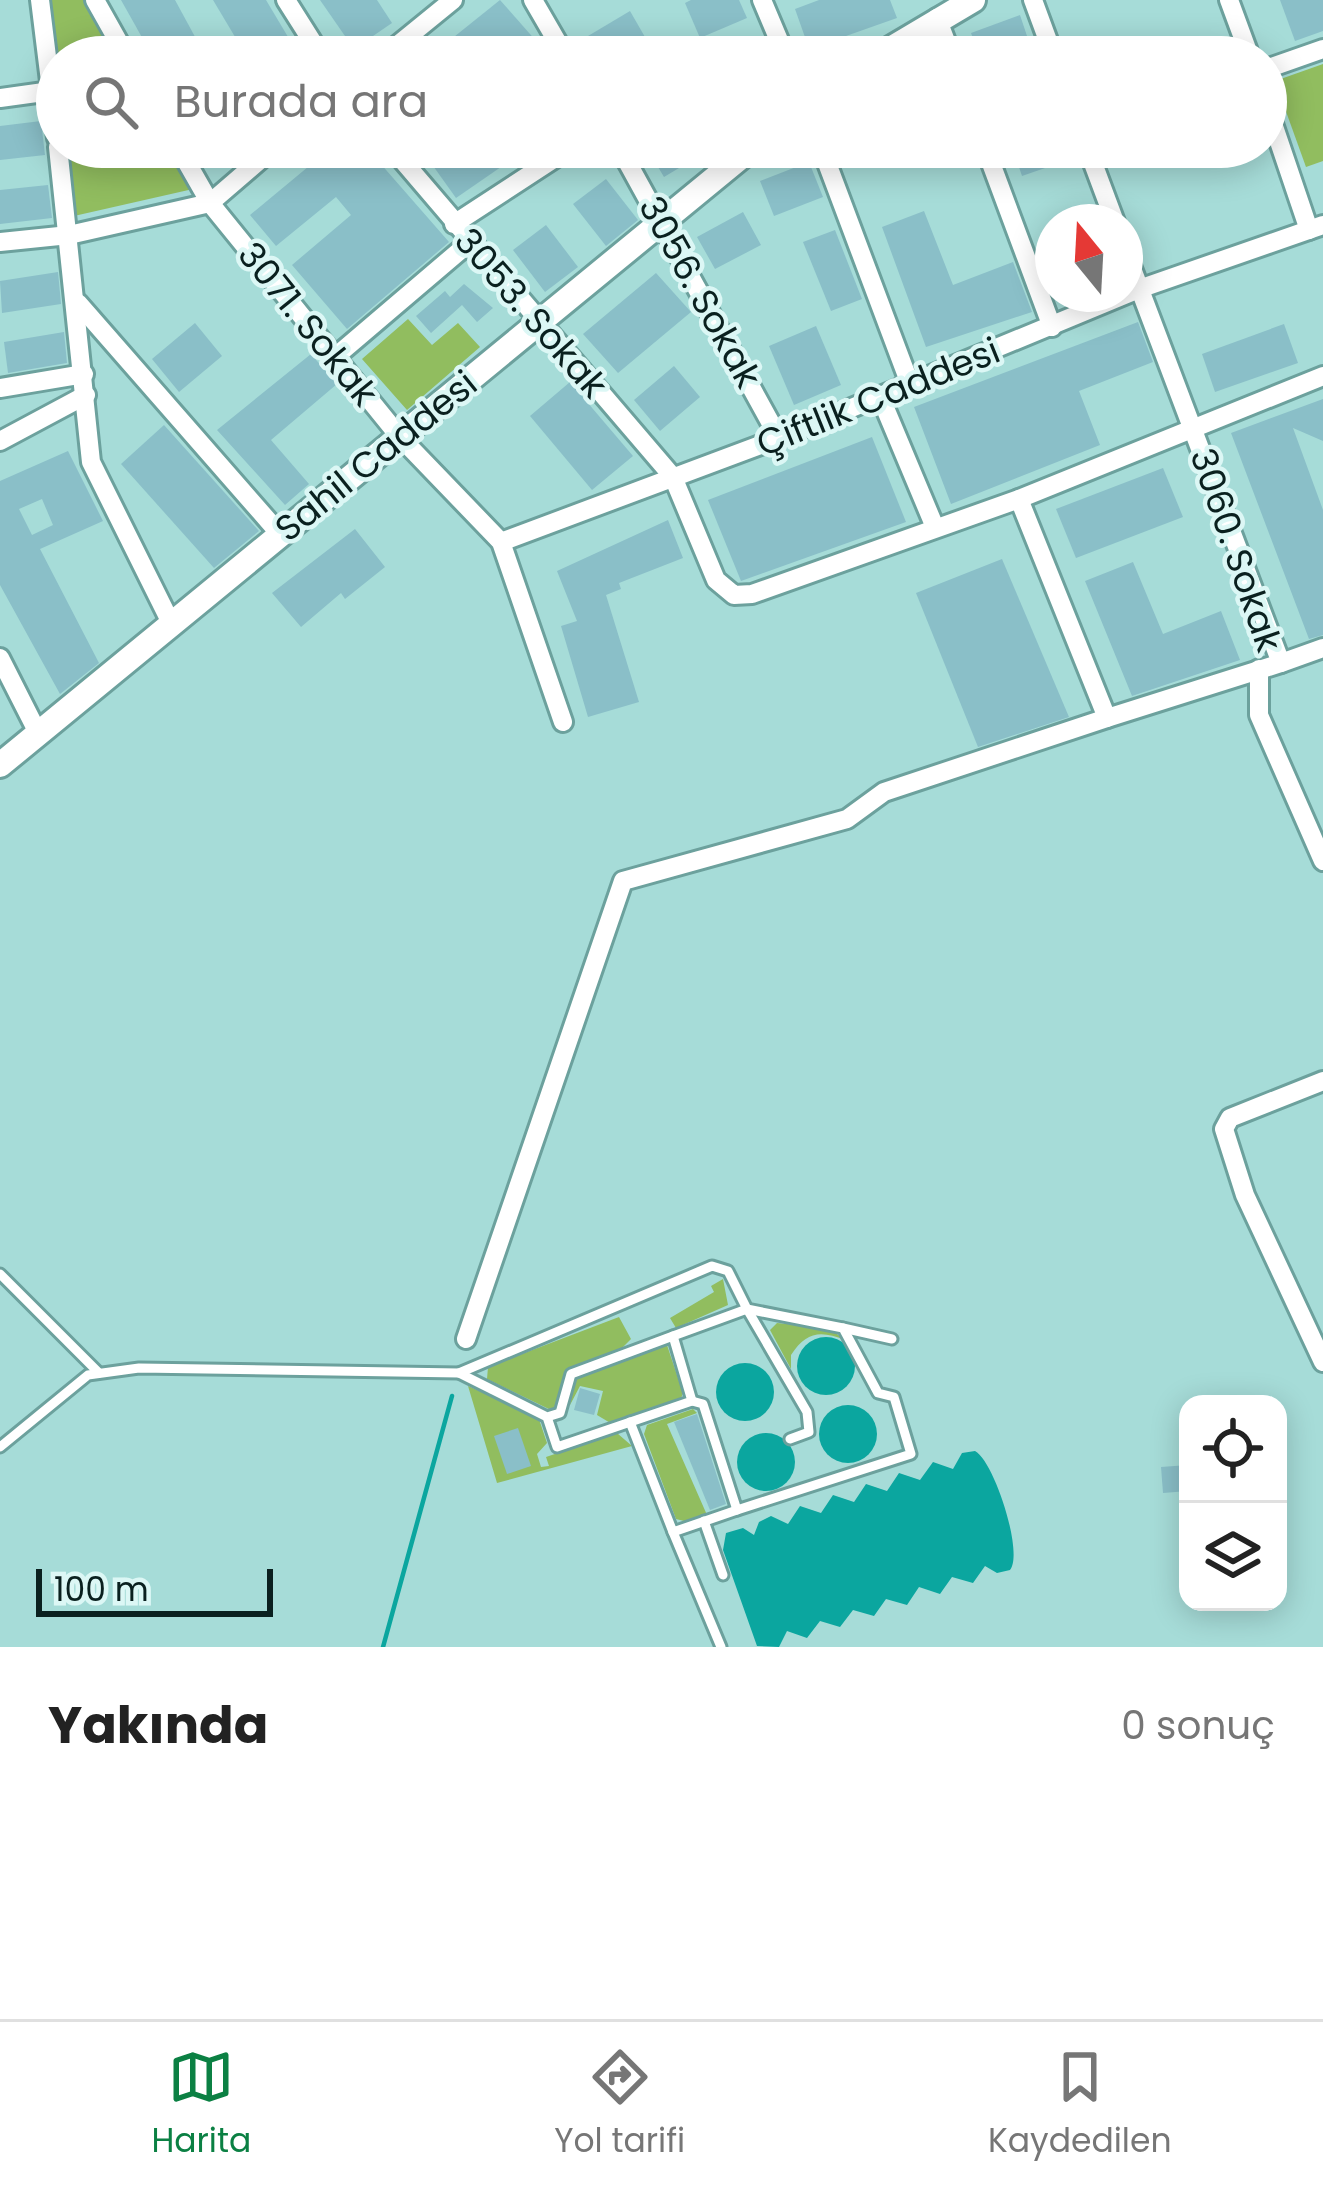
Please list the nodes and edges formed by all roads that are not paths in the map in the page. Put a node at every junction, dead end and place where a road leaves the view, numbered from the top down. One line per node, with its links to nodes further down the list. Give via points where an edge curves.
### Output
1 (40, 0): 11 (street)
2 (95, 0): 12 (street)
3 (286, 0): 13 (street)
4 (453, 0): 14 (street)
5 (533, 0): 15 (street)
6 (762, 0): 16 (street)
7 (973, 0): 10 (street)
8 (1033, 0): 19 (street)
9 (1229, 0): 20 (street)
10 (937, 18): 17 (street); 18 (street)
11 (44, 36)
12 (115, 36)
13 (309, 36)
14 (409, 36)
15 (554, 36)
16 (777, 36)
17 (909, 36)
18 (944, 36)
19 (1046, 36)
20 (1242, 36)
21 (1323, 49): 22 (street)
22 (1287, 62)
23 (36, 93): 24 (street)
24 (0, 98)
25 (1287, 156): 40 (street)
26 (61, 168): 41 (street)
27 (190, 168): 36 (street, 3071. Sokak)
28 (250, 168): 36 (street)
29 (408, 168): 39 (street, 3053. Sokak)
30 (540, 168): 39 (street)
31 (632, 168): 38 (street, 3056. Sokak)
32 (728, 168): 38 (street, Sahil Caddesi)
33 (829, 168): 53 (street)
34 (993, 168): 49 (street)
35 (1095, 168): 37 (street)
36 (209, 203): 41 (street); 50 (street, 3071. Sokak)
37 (1108, 204)
38 (664, 221): 48 (street, Sahil Caddesi); 59 (street, 3056. Sokak)
39 (454, 224): 43 (street, 3053. Sokak)
40 (1316, 228): 44 (street, Çiftlik Caddesi)
41 (69, 235): 42 (street); 46 (street)
42 (0, 242)
43 (470, 242): 48 (street, 3053. Sokak); 50 (street)
44 (1143, 288)
45 (1143, 299): 57 (street, 3060. Sokak)
46 (78, 302): 51 (street); 64 (street)
47 (1086, 312): 49 (street, Çiftlik Caddesi)
48 (540, 324): 58 (street, Sahil Caddesi); 61 (street, 3053. Sokak)
49 (1052, 327): 53 (street, Çiftlik Caddesi)
50 (335, 357): 58 (street, 3071. Sokak)
51 (84, 374): 54 (street); 55 (street)
52 (1323, 376): 57 (street)
53 (910, 384): 56 (street, Çiftlik Caddesi)
54 (0, 388)
55 (86, 394): 60 (street); 66 (street, via 91,462)
56 (880, 396): 59 (street, Çiftlik Caddesi); 63 (street)
57 (1192, 427): 62 (street); 69 (street, 3060. Sokak)
58 (399, 436): 64 (street, Sahil Caddesi); 65 (street, 3071. Sokak)
59 (779, 438): 61 (street, Çiftlik Caddesi)
60 (0, 441)
61 (673, 477): 63 (street, 3053. Sokak, via 716,580 734,595); 65 (street, Çiftlik Caddesi)
62 (1018, 499): 63 (street); 71 (street)
63 (934, 525)
64 (279, 533): 66 (street, Sahil Caddesi)
65 (501, 542): 72 (street)
66 (172, 625): 73 (street, Sahil Caddesi)
67 (1323, 648): 69 (street)
68 (0, 658): 73 (street)
69 (1281, 663): 70 (street, 3060. Sokak)
70 (1259, 669): 71 (street, 3060. Sokak); 75 (street, via 1259,715)
71 (1107, 718): 81 (street, 3060. Sokak, via 884,792 847,819 623,881)
72 (563, 722)
73 (38, 733): 74 (street, Sahil Caddesi)
74 (0, 765)
75 (1323, 861)
76 (1323, 1081): 83 (street, via 1230,1118 1225,1129 1245,1195)
77 (0, 1274): 84 (lane)
78 (747, 1309): 79 (lane); 80 (lane); 85 (lane, via 728,1270 712,1266); 89 (lane, via 807,1412 809,1432)
79 (843, 1328): 82 (lane); 91 (lane, via 878,1393 894,1397 911,1454)
80 (673, 1336): 86 (lane); 87 (lane, via 571,1374 560,1412)
81 (466, 1339)
82 (892, 1339)
83 (1323, 1362)
84 (100, 1373): 85 (lane); 90 (lane, via 68,1389)
85 (458, 1373): 87 (lane)
86 (692, 1401): 88 (lane); 91 (lane, via 703,1404)
87 (547, 1417): 88 (lane, via 557,1447)
88 (630, 1422): 93 (lane)
89 (790, 1438)
90 (0, 1447)
91 (737, 1510): 92 (lane)
92 (704, 1521): 93 (lane); 94 (lane)
93 (673, 1532): 95 (lane)
94 (723, 1575)
95 (721, 1647)

